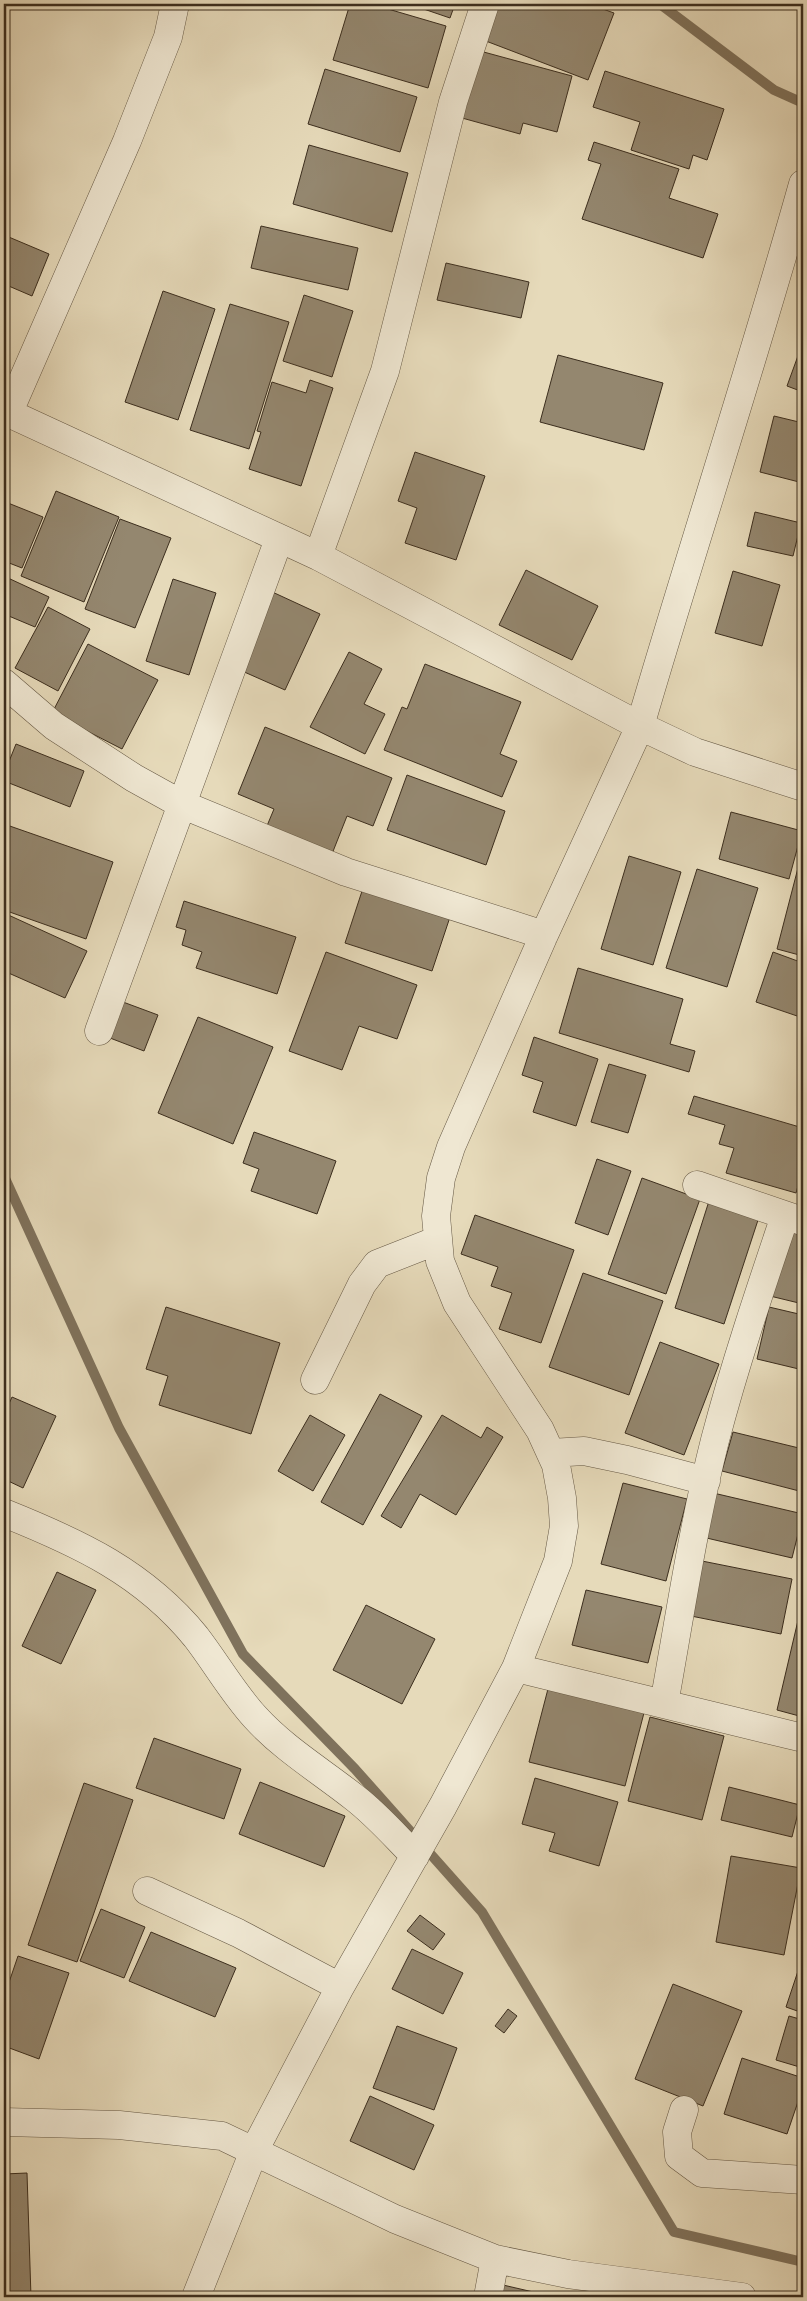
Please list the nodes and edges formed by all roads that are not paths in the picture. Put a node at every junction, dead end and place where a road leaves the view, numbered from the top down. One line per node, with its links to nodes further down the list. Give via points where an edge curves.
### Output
1 (174, 4): 4 (street, via 168,37 127,141)
2 (485, 4): 6 (street, via 453,102 385,371)
3 (803, 184): 8 (street, via 761,333)
4 (6, 412): 5 (street)
5 (279, 539): 6 (street); 10 (street)
6 (318, 556): 8 (street)
7 (4, 683): 10 (street, via 54,726)
8 (640, 726): 9 (street, via 695,752); 11 (street)
9 (803, 787)
10 (181, 804): 11 (street, via 346,872); 12 (street)
11 (544, 936): 15 (street, via 451,1147 439,1188)
12 (99, 1031)
13 (696, 1185): 14 (street)
14 (794, 1219): 18 (street, via 747,1330)
15 (438, 1240): 16 (street, via 378,1264 362,1284); 17 (street, via 440,1261 457,1303 540,1430)
16 (315, 1380)
17 (550, 1454): 18 (street, via 584,1451); 20 (street, via 556,1465 564,1526 556,1569)
18 (706, 1482): 21 (street, via 693,1537)
19 (4, 1513): 23 (street, via 66,1538 121,1568 161,1601 195,1636 254,1716)
20 (516, 1668): 21 (street); 23 (street)
21 (664, 1704): 22 (street)
22 (803, 1738)
23 (417, 1852): 25 (street)
24 (147, 1891): 25 (street, via 238,1933)
25 (340, 1987): 28 (street)
26 (684, 2110): 29 (street, via 677,2132 679,2156 702,2173)
27 (4, 2122): 28 (street, via 184,2130 222,2136)
28 (254, 2151): 30 (street, via 396,2219); 31 (street)
29 (803, 2180)
30 (495, 2259): 32 (street); 33 (street, via 568,2274)
31 (196, 2297)
32 (488, 2297)
33 (742, 2297)

